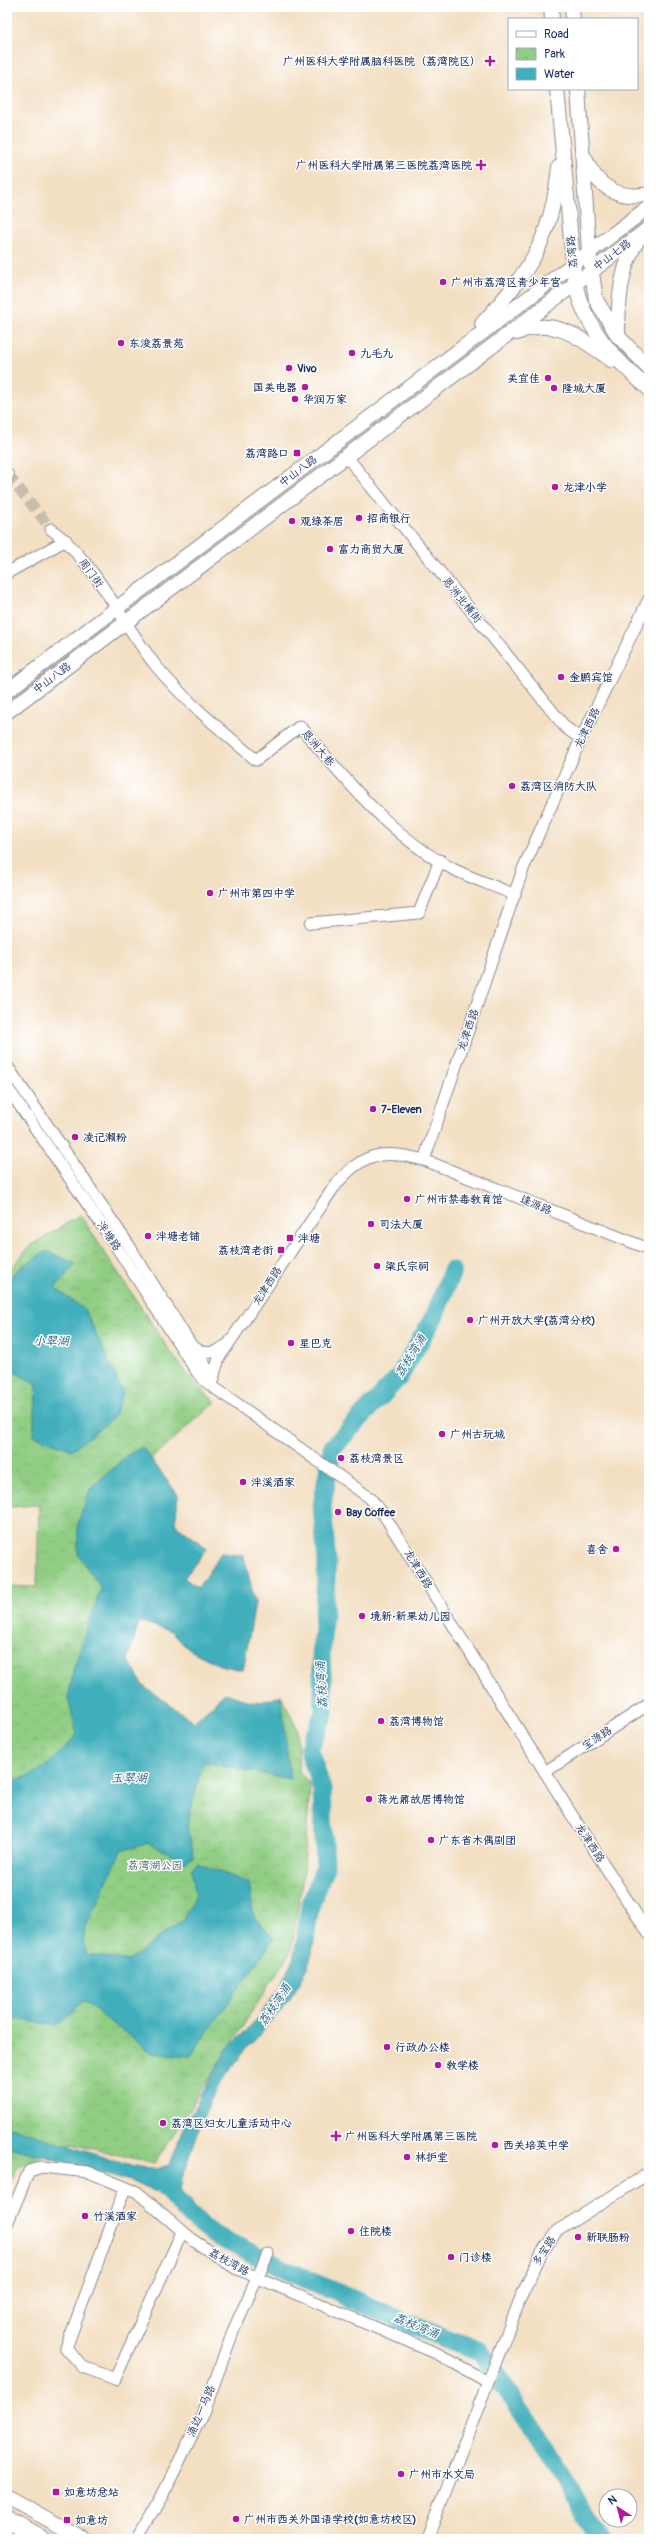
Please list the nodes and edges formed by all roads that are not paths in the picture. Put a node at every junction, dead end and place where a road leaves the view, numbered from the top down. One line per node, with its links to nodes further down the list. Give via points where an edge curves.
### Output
1 (551, 7): 3 (main road)
2 (572, 7): 4 (main road)
3 (552, 18)
4 (573, 18)
5 (557, 90): 7 (main road, 荔湾路)
6 (578, 90): 8 (main road, 荔湾路)
7 (561, 128): 13 (main road, 荔湾路); 17 (main road, via 559,170 550,218 542,243 520,279)
8 (582, 148): 9 (main road, via 593,175 607,189 633,195); 12 (main road, 荔湾路)
9 (649, 194)
10 (649, 207): 12 (main road, 中山七路)
11 (646, 230): 14 (main road, 中山七路); 16 (main road, via 630,254 624,275 619,300)
12 (589, 252): 13 (main road, 中山八路); 14 (main road, 荔湾路)
13 (573, 263): 15 (main road, 荔湾路); 17 (main road, 中山八路)
14 (592, 271): 15 (main road, 中山七路); 16 (main road, 荔湾路, via 596,300)
15 (576, 284): 18 (main road, 中山八路); 20 (main road, 荔湾路, via 582,308 596,331 609,350)
16 (618, 336): 19 (main road, 荔湾路)
17 (465, 344): 26 (main road, 中山八路)
18 (487, 351): 20 (main road, via 531,328 558,328 581,338); 21 (main road, 中山八路)
19 (649, 368)
20 (645, 386)
21 (347, 457): 27 (main road, 中山八路); 30 (street, 恩洲北横街, via 565,727)
22 (51, 529): 23 (street, 周门街)
23 (66, 540): 24 (street); 26 (street, 周门街)
24 (7, 573)
25 (649, 599): 30 (street, 龙津西路)
26 (118, 608): 27 (street, 周门街); 28 (main road, 中山八路)
27 (125, 623): 29 (main road, 中山八路); 31 (street, 恩洲大巷, via 157,666 208,719 256,760 300,726 354,790 408,840)
28 (7, 690)
29 (7, 712)
30 (581, 739): 32 (street, 龙津西路, via 523,869)
31 (440, 860): 32 (street, 恩洲大巷, via 453,869); 33 (street, via 419,913)
32 (515, 895): 36 (street, 龙津西路)
33 (312, 923)
34 (7, 1066): 39 (street, via 132,1250)
35 (7, 1087): 40 (street, 泮塘路, via 112,1240 183,1352 197,1372)
36 (424, 1160): 37 (street, 逢源路); 38 (street, 龙津西路, via 397,1153 379,1154 358,1163 343,1175)
37 (649, 1250)
38 (230, 1342): 39 (street, via 214,1353 198,1351); 40 (street, 龙津西路, via 219,1358)
39 (192, 1345): 40 (street)
40 (211, 1380): 42 (street, 龙津西路, via 224,1394 370,1498 397,1535)
41 (649, 1704): 42 (street, 宝源路)
42 (545, 1772): 43 (street, 龙津西路)
43 (649, 1934)
44 (649, 2173): 50 (street, 多宝路, via 571,2221 549,2240 528,2278)
45 (125, 2188): 46 (street, 荔枝湾路, via 88,2172 42,2167 29,2171); 47 (street, 荔枝湾路, via 146,2198); 47 (street, via 66,2348 83,2367 115,2379)
46 (7, 2224)
47 (182, 2232): 49 (street, 荔枝湾路, via 218,2258)
48 (268, 2254): 49 (street, 涌边一马路)
49 (257, 2278): 50 (street, 荔枝湾路, via 327,2305 438,2354); 57 (street, 涌边一马路, via 234,2328 204,2411 162,2496)
50 (488, 2382): 58 (street)
51 (7, 2498): 56 (main road)
52 (7, 2520): 55 (highway)
53 (7, 2523): 54 (highway)
54 (36, 2539)
55 (42, 2539)
56 (84, 2539)
57 (137, 2539)
58 (427, 2539)

